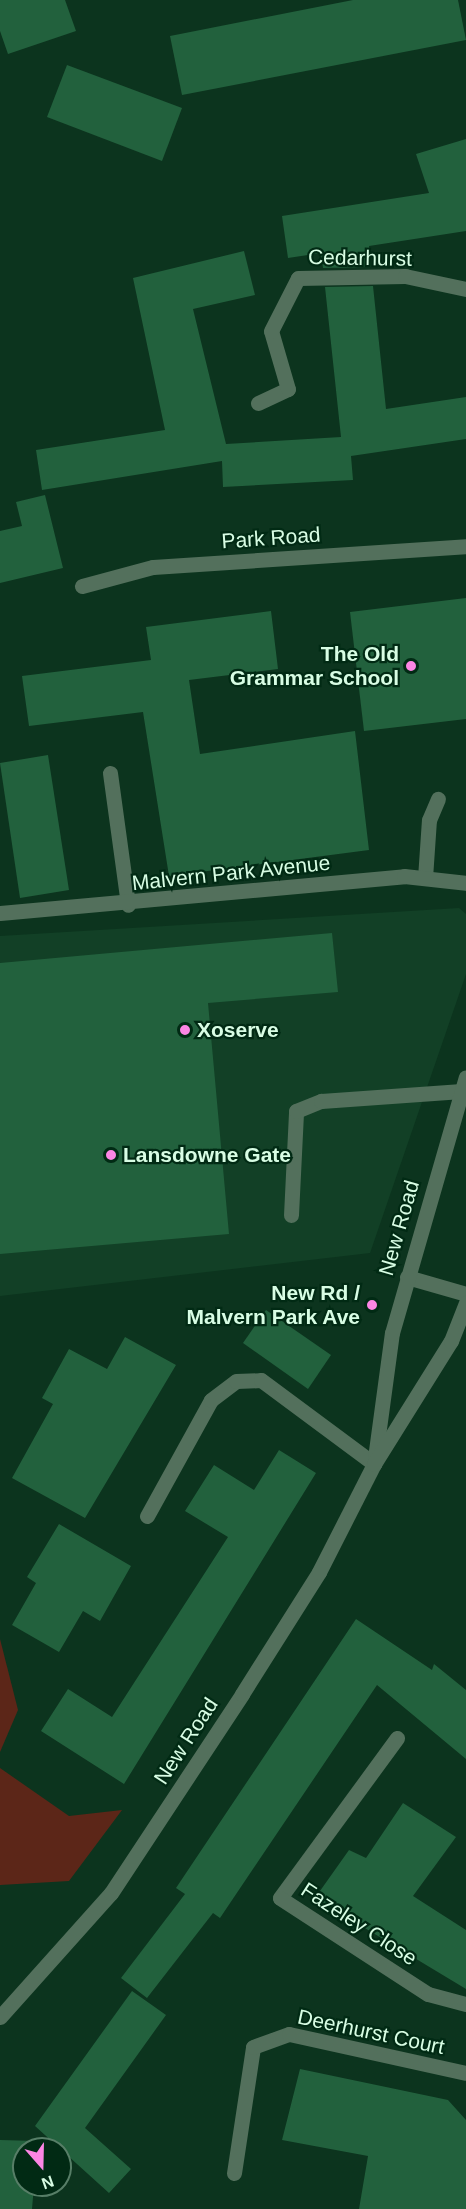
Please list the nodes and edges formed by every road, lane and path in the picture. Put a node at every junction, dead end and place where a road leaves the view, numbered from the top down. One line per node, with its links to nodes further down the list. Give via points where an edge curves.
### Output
1 (466, 289): 2 (street, Cedarhurst, via 405,276 298,278 271,331 288,389)
2 (258, 403)
3 (466, 546): 4 (street, Park Road, via 153,567)
4 (82, 586)
5 (110, 773): 9 (street)
6 (438, 799): 7 (street, via 429,820)
7 (425, 878): 8 (street, Malvern Park Avenue); 9 (street, Malvern Park Avenue)
8 (466, 883)
9 (129, 905): 10 (street, Malvern Park Avenue)
10 (0, 913)
11 (464, 1084): 12 (street, via 321,1101 296,1112); 13 (street, New Road)
12 (291, 1215)
13 (406, 1277): 14 (street); 16 (street, New Road, via 392,1333)
14 (466, 1294)
15 (466, 1302): 16 (street, New Road, via 451,1341)
16 (374, 1464): 17 (street, via 261,1380 236,1381 211,1400); 20 (street, New Road, via 319,1572 111,1893)
17 (147, 1516)
18 (397, 1738): 19 (street, Fazeley Close, via 280,1898 428,1994)
19 (466, 2004)
20 (0, 2017)
21 (466, 2073): 22 (street, Deerhurst Court, via 289,2034 253,2047)
22 (234, 2173)

